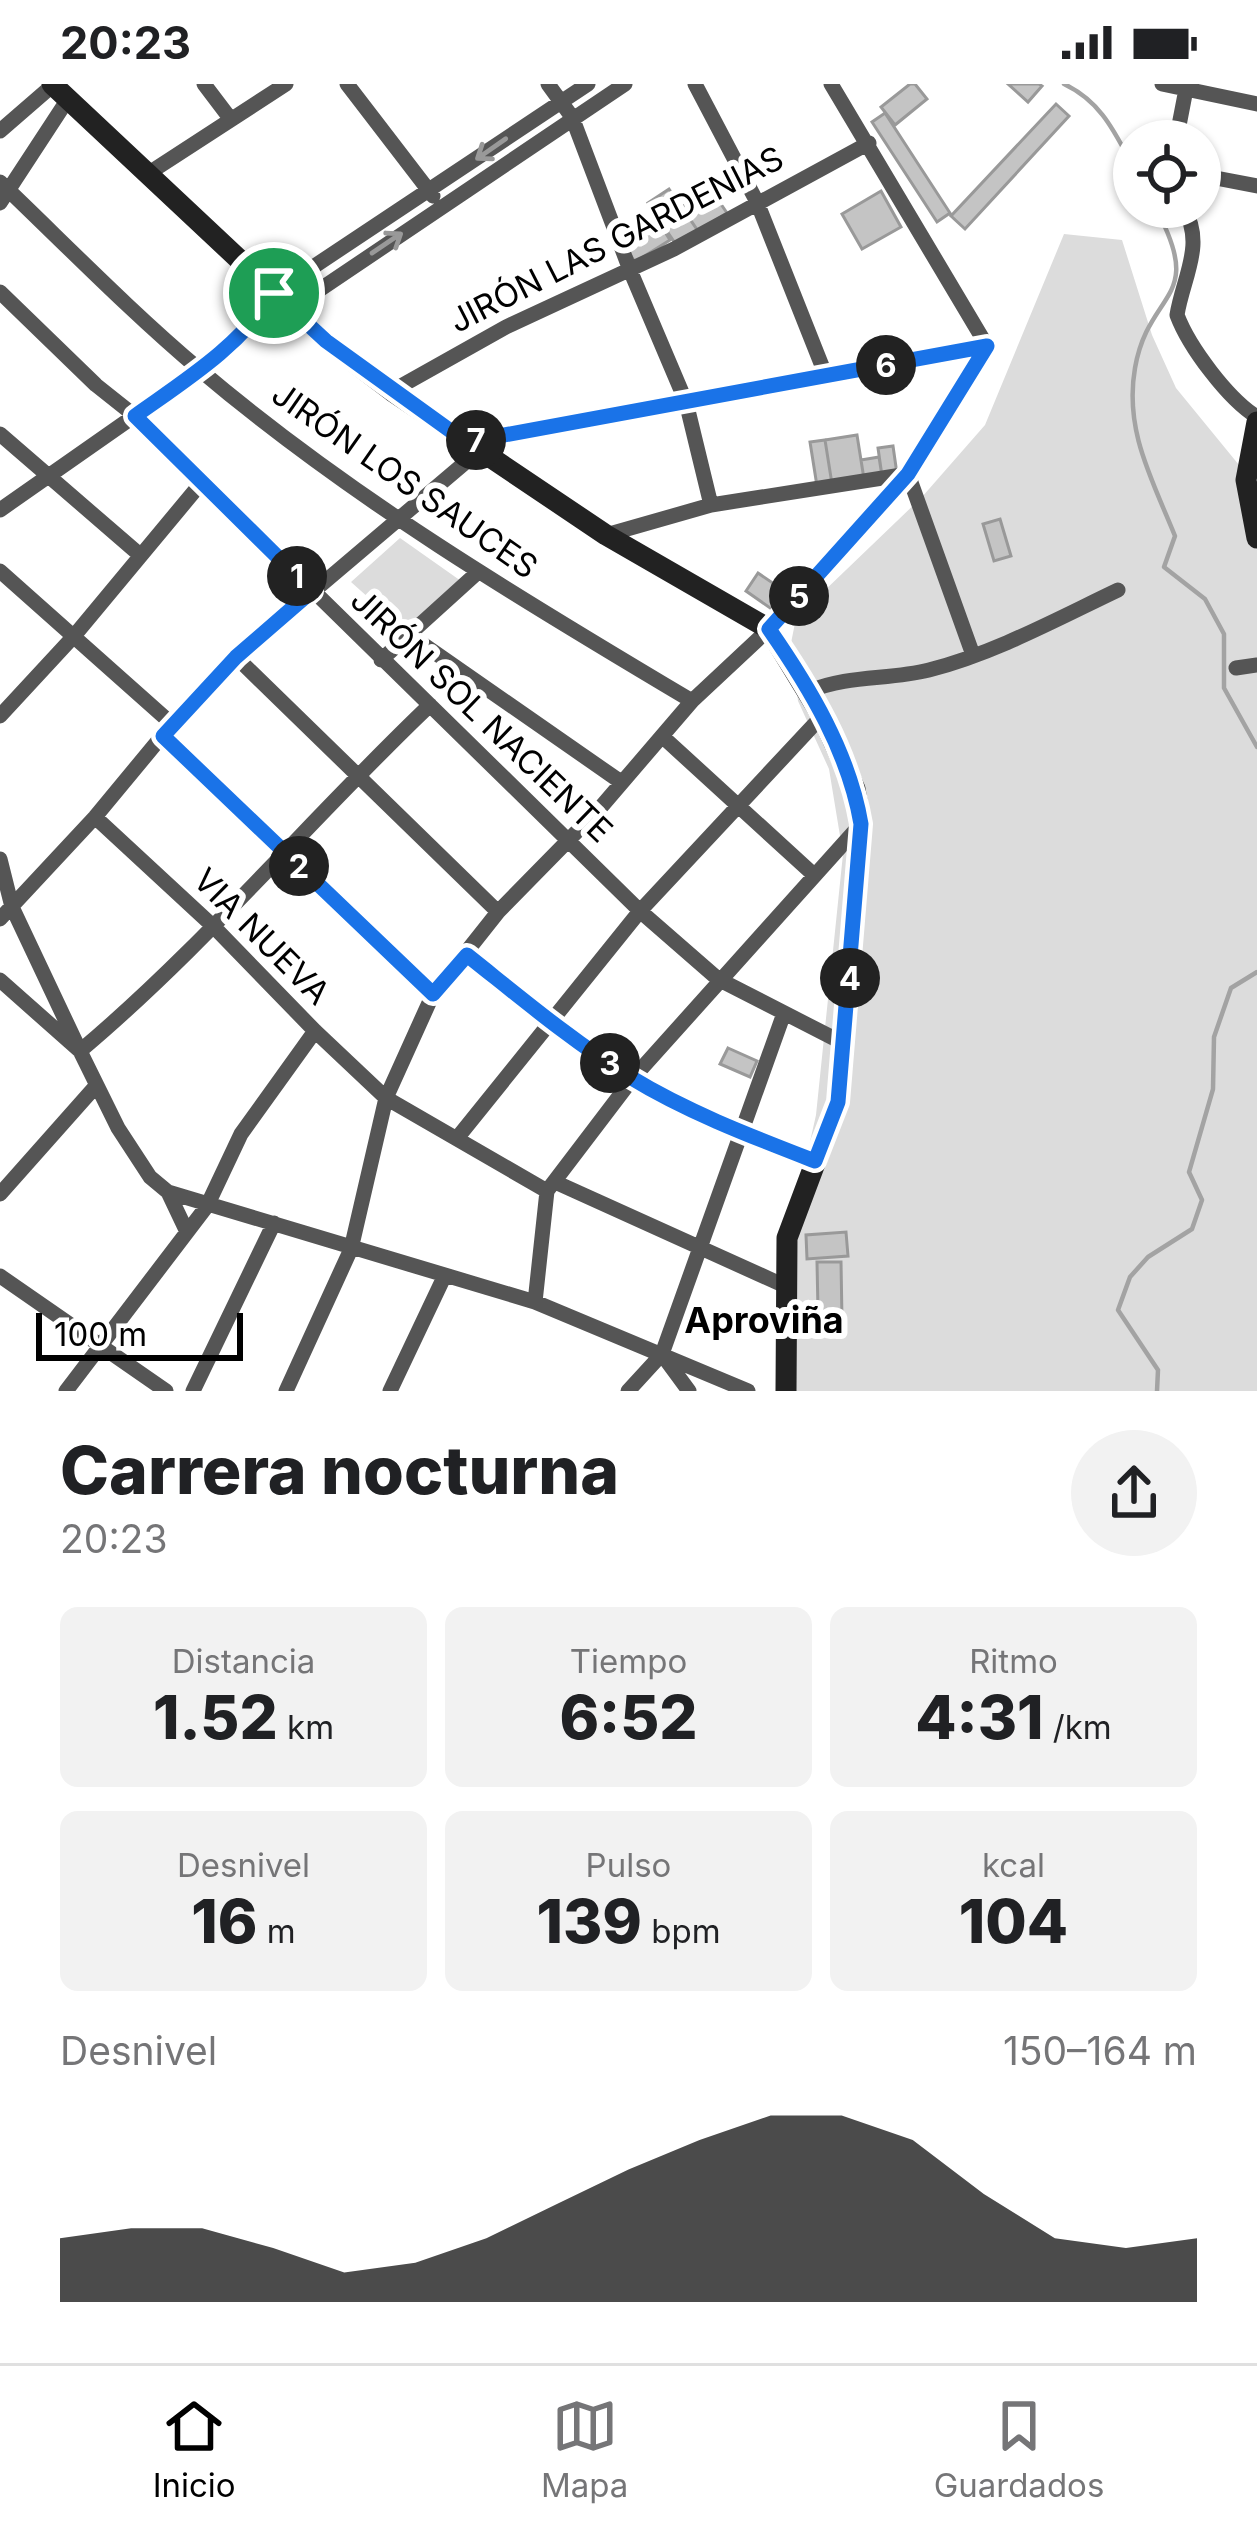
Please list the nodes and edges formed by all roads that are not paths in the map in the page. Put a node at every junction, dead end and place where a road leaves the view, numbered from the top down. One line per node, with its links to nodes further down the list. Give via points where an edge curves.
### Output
1 (204, 84): 14 (street)
2 (286, 84): 14 (street)
3 (347, 84): 23 (street)
4 (548, 84): 12 (street)
5 (589, 84): 12 (street)
6 (626, 84): 15 (street)
7 (695, 84): 24 (street)
8 (831, 84): 18 (street)
9 (1162, 84): 10 (street)
10 (1187, 86): 13 (street); 16 (street)
11 (58, 89): 17 (street); 19 (street); 22 (street)
12 (561, 101): 15 (street); 23 (street, one-way to 23)
13 (1257, 104)
14 (229, 118): 19 (street)
15 (572, 118): 25 (street); 27 (street)
16 (1180, 120)
17 (0, 130)
18 (868, 143): 24 (street, JIRÓN LAS GARDENIAS); 30 (street)
19 (149, 173): 29 (street)
20 (1221, 179): 21 (street)
21 (1257, 186)
22 (2, 191): 31 (street, JIRÓN LOS SAUCES)
23 (430, 191): 25 (street); 29 (street)
24 (757, 202): 27 (street, JIRÓN LAS GARDENIAS); 32 (street)
25 (440, 207): 29 (street, one-way to 25)
26 (1191, 228): 36 (street, via 1190,277 1177,315 1237,405)
27 (630, 270): 33 (street, JIRÓN LAS GARDENIAS); 34 (street)
28 (0, 292): 35 (street, JIRÓN SOL NACIENTE)
29 (283, 301): 31 (street); 33 (street)
30 (987, 346): 32 (street, JIRÓN LOS SAUCES); 40 (street)
31 (200, 370): 35 (street); 44 (street, JIRÓN LOS SAUCES)
32 (826, 376): 34 (street, JIRÓN LOS SAUCES)
33 (392, 391): 38 (street)
34 (686, 402): 38 (street, JIRÓN LOS SAUCES); 42 (street)
35 (135, 416): 39 (street); 41 (street, JIRÓN SOL NACIENTE)
36 (1257, 420): 46 (street, via 1246,480)
37 (0, 434): 39 (street)
38 (473, 446): 44 (street); 45 (street)
39 (48, 473): 43 (street); 47 (street)
40 (908, 474): 42 (street); 52 (street); 55 (street)
41 (202, 482): 47 (street); 51 (street, JIRÓN SOL NACIENTE)
42 (711, 505): 45 (street)
43 (0, 510)
44 (398, 520): 49 (street, JIRÓN LOS SAUCES); 51 (street)
45 (606, 535): 52 (street)
46 (1257, 538)
47 (140, 556): 53 (street)
48 (0, 571): 53 (street)
49 (477, 573): 54 (street); 61 (street, JIRÓN LOS SAUCES)
50 (1118, 590): 55 (street)
51 (312, 591): 56 (street); 57 (street, JIRÓN SOL NACIENTE)
52 (769, 629): 60 (street); 61 (street)
53 (74, 636): 63 (street); 65 (street)
54 (411, 636): 57 (street); 68 (street)
55 (973, 655): 60 (street)
56 (236, 657): 65 (street); 67 (street)
57 (381, 661): 62 (street, JIRÓN SOL NACIENTE)
58 (1257, 664): 59 (street)
59 (1236, 668)
60 (810, 691): 64 (street)
61 (692, 701): 66 (street)
62 (430, 705): 67 (street); 72 (street, JIRÓN SOL NACIENTE)
63 (0, 716)
64 (822, 716): 69 (street); 71 (street, via 855,789)
65 (167, 730): 70 (street); 73 (street)
66 (664, 737): 68 (street); 69 (street)
67 (356, 775): 73 (street); 77 (street)
68 (621, 782): 72 (street)
69 (736, 805): 75 (street); 76 (street)
70 (95, 817): 78 (street); 79 (street, VIA NUEVA)
71 (861, 824): 75 (street); 87 (street)
72 (566, 839): 76 (street, JIRÓN SOL NACIENTE); 77 (street)
73 (284, 852): 79 (street); 83 (street)
74 (0, 859): 78 (street)
75 (814, 875): 81 (street)
76 (640, 911): 81 (street, JIRÓN SOL NACIENTE); 85 (street)
77 (498, 912): 80 (street)
78 (6, 913): 88 (street)
79 (215, 928): 86 (street, VIA NUEVA); 88 (street)
80 (467, 955): 83 (street); 85 (street)
81 (718, 979): 84 (street, JIRÓN SOL NACIENTE); 89 (street)
82 (0, 980): 88 (street)
83 (433, 994): 91 (street)
84 (783, 1016): 87 (street, JIRÓN SOL NACIENTE); 92 (street)
85 (551, 1022): 89 (street); 93 (street)
86 (315, 1031): 91 (street, VIA NUEVA); 98 (street, via 242,1134)
87 (845, 1044): 94 (street, via 838,1102)
88 (80, 1051): 90 (street)
89 (632, 1078): 92 (street); 95 (street)
90 (94, 1087): 96 (street, via 150,1178); 97 (street)
91 (386, 1098): 93 (street, VIA NUEVA); 101 (street)
92 (742, 1133): 94 (street); 102 (street)
93 (458, 1137): 95 (street, VIA NUEVA)
94 (815, 1161): 105 (street, via 792,1219)
95 (551, 1186): 102 (street, VIA NUEVA); 106 (street)
96 (168, 1192): 98 (street); 100 (street)
97 (0, 1194)
98 (206, 1206): 99 (street); 100 (street)
99 (274, 1223): 101 (street); 111 (street)
100 (187, 1232): 107 (street)
101 (351, 1249): 103 (street); 112 (street)
102 (698, 1249): 105 (street, VIA NUEVA); 108 (street)
103 (445, 1275): 106 (street); 113 (street)
104 (0, 1276): 107 (street)
105 (785, 1286): 117 (street)
106 (535, 1302): 108 (street)
107 (100, 1346): 109 (street); 110 (street)
108 (662, 1354): 114 (street); 115 (street); 116 (street)
109 (66, 1391)
110 (166, 1391)
111 (194, 1391)
112 (286, 1391)
113 (390, 1391)
114 (628, 1391)
115 (688, 1391)
116 (748, 1391)
117 (786, 1391)

